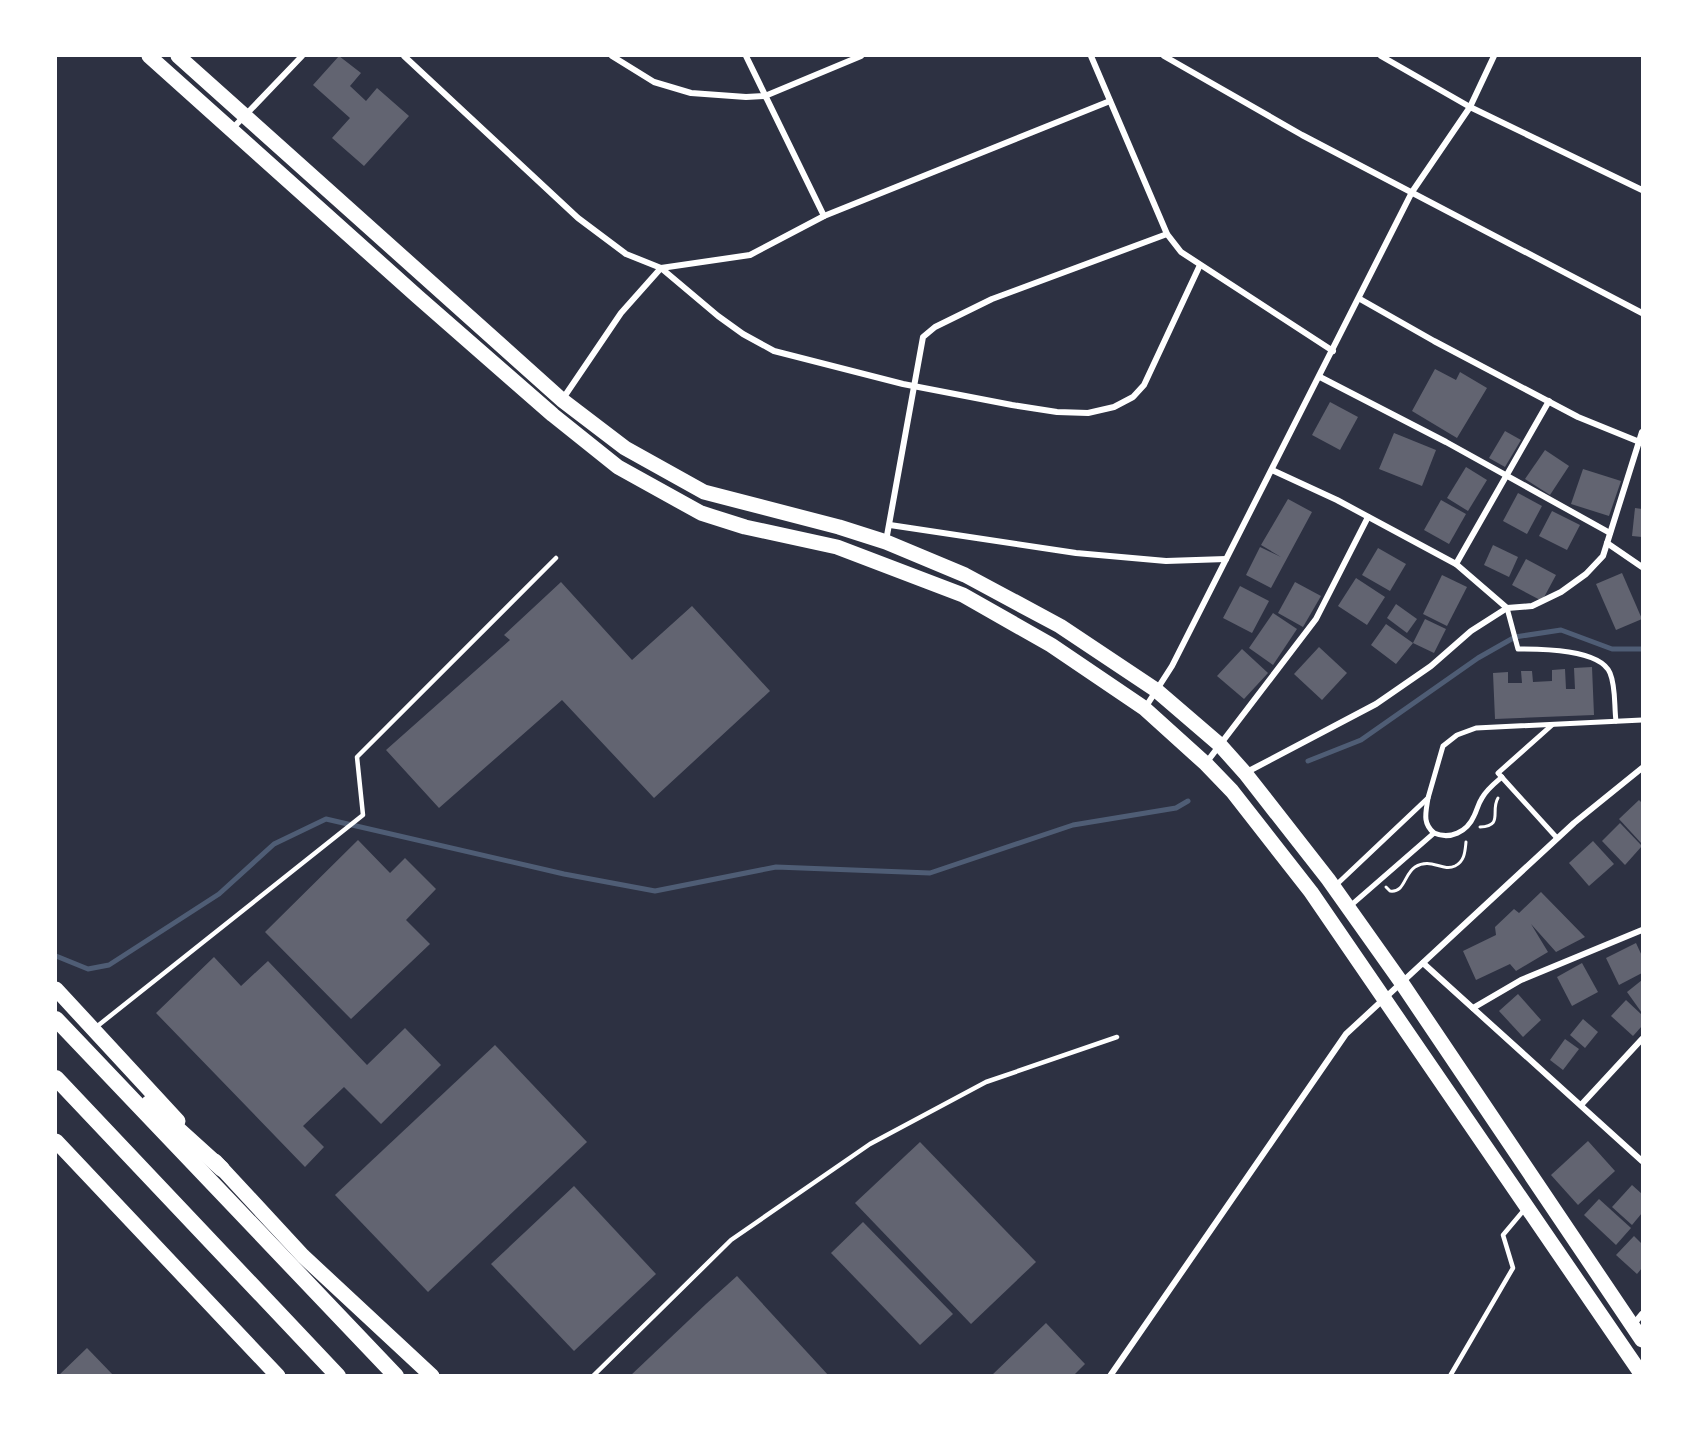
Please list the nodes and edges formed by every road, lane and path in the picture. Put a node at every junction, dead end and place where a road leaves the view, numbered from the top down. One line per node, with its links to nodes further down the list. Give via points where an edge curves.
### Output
1 (149, 56): 16 (main road)
2 (178, 56): 15 (main road)
3 (302, 56): 15 (street)
4 (404, 56): 22 (street, via 578,218 626,254)
5 (612, 56): 12 (street, via 654,82 691,93)
6 (746, 56): 12 (street)
7 (861, 56): 12 (street)
8 (1091, 56): 13 (street)
9 (1164, 56): 18 (street)
10 (1381, 56): 14 (street)
11 (1494, 56): 14 (street)
12 (765, 96): 19 (street)
13 (1110, 101): 19 (street); 20 (street)
14 (1470, 106): 17 (street); 18 (street)
15 (245, 115): 16 (street); 28 (main road)
16 (231, 129): 45 (main road, via 435,312 618,468 701,513 837,548 963,595 1051,645)
17 (1642, 190)
18 (1412, 192): 23 (street); 24 (street)
19 (824, 216): 22 (street, via 750,255)
20 (1167, 234): 21 (street, via 1181,252); 27 (street, via 992,299 935,327 923,337)
21 (1200, 265): 25 (street); 27 (street, via 1144,385 1133,397 1114,407 1088,413 1057,412)
22 (661, 268): 27 (street, via 718,316 774,351); 28 (street, via 621,313)
23 (1360, 299): 25 (street); 29 (street)
24 (1642, 313)
25 (1333, 351): 26 (street)
26 (1320, 377): 32 (street); 33 (street)
27 (913, 386): 35 (street)
28 (562, 400): 37 (main road, via 625,448 704,492)
29 (1549, 401): 31 (street); 33 (street)
30 (1642, 432): 31 (street)
31 (1641, 443): 36 (street)
32 (1272, 470): 34 (street); 40 (street)
33 (1506, 476): 36 (street); 41 (street)
34 (1368, 517): 41 (street); 49 (street, via 1316,619)
35 (890, 525): 37 (street); 40 (street, via 1076,554 1166,561)
36 (1610, 533): 38 (street)
37 (886, 542): 44 (main road, via 965,574 1051,621)
38 (1607, 543): 42 (street); 43 (street, via 1603,556 1561,592 1532,606)
39 (556, 558): 70 (lane, via 357,757 363,814)
40 (1226, 559): 44 (street)
41 (1456, 564): 43 (street)
42 (1642, 567)
43 (1507, 608): 47 (street, via 1518,649 1558,651 1604,664 1612,681); 52 (street, via 1376,704)
44 (1156, 690): 45 (street); 49 (main road)
45 (1144, 708): 50 (main road)
46 (1642, 720): 47 (street)
47 (1616, 721): 48 (street)
48 (1552, 724): 53 (street, via 1498,773); 55 (street, via 1476,728 1457,735 1443,746)
49 (1220, 745): 50 (street); 52 (main road)
50 (1206, 764): 67 (main road, via 1233,791 1311,892)
51 (1642, 768): 58 (street)
52 (1245, 773): 61 (main road)
53 (1502, 777): 54 (street); 57 (street, via 1480,800 1474,818 1463,830 1451,836)
54 (1510, 786): 56 (path, via 1496,800 1494,822); 58 (street)
55 (1428, 798): 57 (street, via 1425,817 1427,827); 61 (street)
56 (1471, 831)
57 (1434, 833): 60 (street)
58 (1557, 838): 64 (street)
59 (1466, 841): 60 (path, via 1462,861 1455,866 1423,864 1409,872 1394,892 1386,887)
60 (1384, 877): 62 (street)
61 (1334, 887): 62 (main road)
62 (1349, 908): 65 (main road)
63 (1642, 930): 68 (street, via 1521,980)
64 (1423, 963): 65 (street); 68 (street)
65 (1401, 982): 67 (street); 79 (main road)
66 (56, 989): 70 (main road)
67 (1384, 1000): 78 (main road); 87 (street, via 1346,1034)
68 (1473, 1008): 74 (street)
69 (56, 1019): 77 (highway); 84 (highway)
70 (94, 1029): 77 (main road)
71 (1117, 1036): 86 (lane, via 986,1082 870,1144 731,1240)
72 (1642, 1039): 74 (street)
73 (56, 1078): 83 (highway)
74 (1581, 1105): 76 (street)
75 (56, 1142): 82 (main road)
76 (1642, 1161)
77 (222, 1169): 85 (main road, via 303,1256)
78 (1527, 1205): 81 (main road); 88 (lane, via 1503,1235 1513,1268)
79 (1637, 1320): 80 (main road)
80 (1642, 1340)
81 (1642, 1375)
82 (278, 1376)
83 (338, 1376)
84 (396, 1376)
85 (432, 1376)
86 (593, 1376)
87 (1110, 1376)
88 (1450, 1376)

